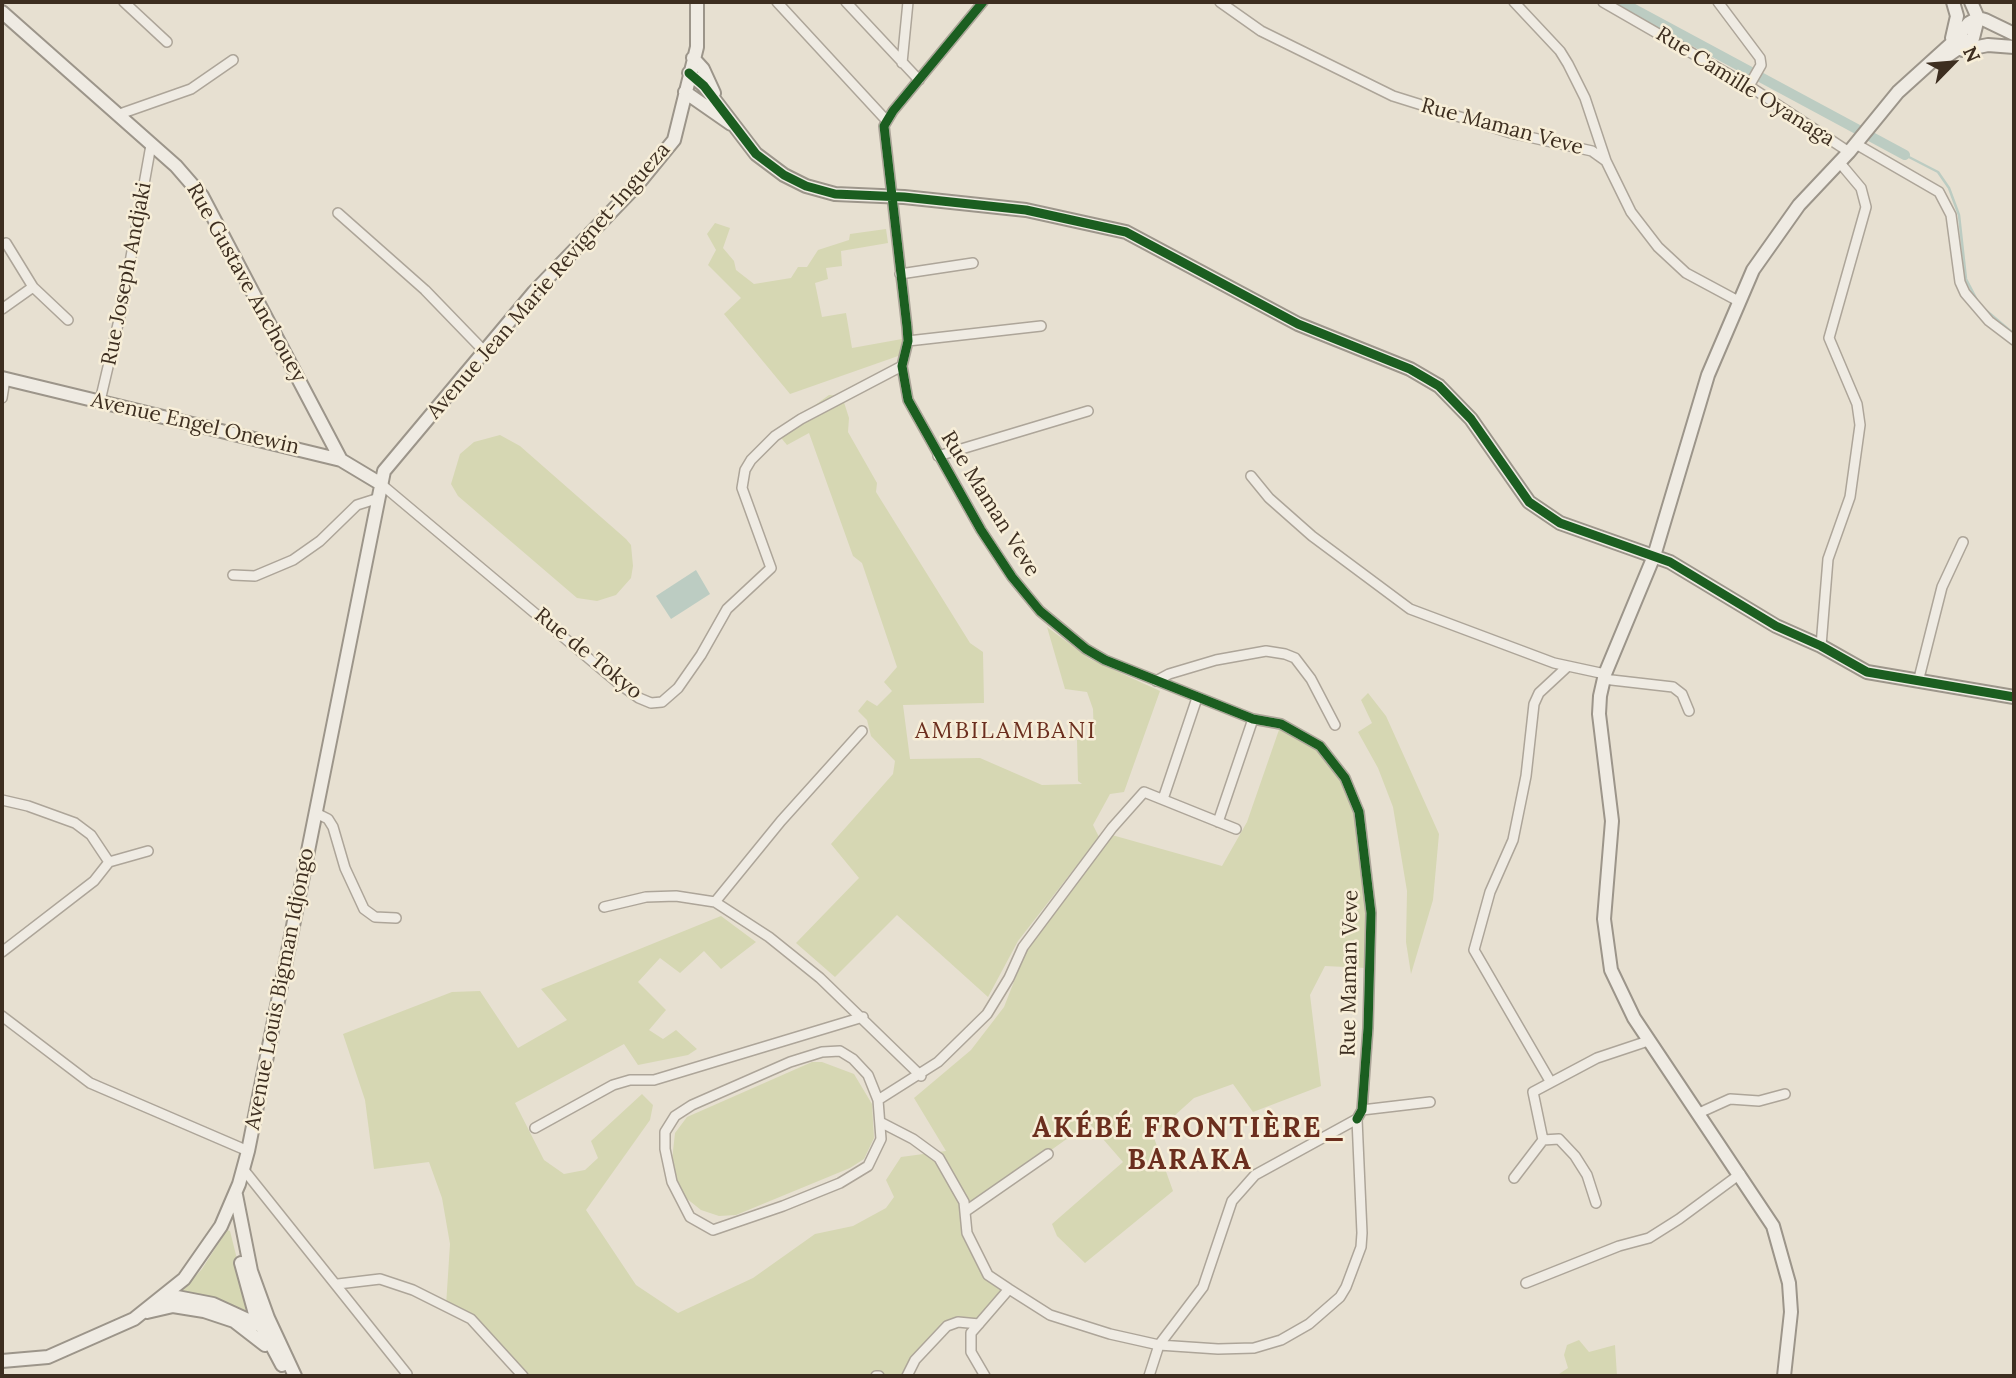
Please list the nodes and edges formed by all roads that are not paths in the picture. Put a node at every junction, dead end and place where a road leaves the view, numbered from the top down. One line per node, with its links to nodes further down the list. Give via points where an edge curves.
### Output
1 (124, 2): 18 (street)
2 (697, 2): 21 (main road, Avenue Jean Marie Revignet-Ingueza)
3 (778, 2): 31 (street)
4 (846, 2): 23 (street)
5 (908, 2): 23 (street)
6 (982, 2): 26 (street)
7 (1220, 2): 34 (street, Rue Maman Veve, via 1261,31 1393,96 1511,134 1577,147)
8 (1514, 2): 34 (street, via 1568,64)
9 (1604, 2): 25 (street, Rue Camille Oyanaga)
10 (1718, 2): 25 (street, via 1760,58)
11 (1953, 2): 20 (main road, via 1956,24)
12 (1964, 2): 15 (main road)
13 (1972, 2): 15 (main road)
14 (2, 12): 30 (main road, Rue Gustave Anchouey)
15 (1982, 15): 16 (main road); 17 (main road); 19 (main road); 20 (main road, via 1973,38)
16 (2014, 27)
17 (2014, 34)
18 (167, 42)
19 (2014, 44): 20 (main road)
20 (1945, 54): 33 (main road, via 1918,73)
21 (693, 58): 24 (main road, Avenue Jean Marie Revignet-Ingueza); 29 (main road, via 706,74)
22 (233, 60): 30 (street, via 191,89)
23 (902, 63): 26 (street)
24 (690, 73): 27 (main road, Avenue Jean Marie Revignet-Ingueza); 29 (main road)
25 (1754, 78): 33 (street, Rue Camille Oyanaga)
26 (919, 80): 31 (street)
27 (685, 92): 28 (main road, Avenue Jean Marie Revignet-Ingueza); 29 (main road)
28 (684, 106): 29 (main road); 48 (main road, Avenue Jean Marie Revignet-Ingueza, via 674,140 661,158 566,256)
29 (719, 111): 36 (main road, via 756,153 784,175 835,194)
30 (117, 115): 32 (main road, Rue Gustave Anchouey)
31 (886, 120): 36 (street, Rue Maman Veve)
32 (151, 145): 52 (street, Rue Joseph Andjaki); 55 (main road, Rue Gustave Anchouey, via 202,196)
33 (1855, 145): 35 (main road); 46 (street, Rue Camille Oyanaga, via 1939,192 1951,215 1965,293 1989,321)
34 (1606, 161): 42 (street, Rue Maman Veve, via 1631,212 1658,247 1686,273)
35 (1840, 163): 42 (main road, via 1799,205 1753,270); 61 (street, via 1861,188 1866,207 1829,338 1857,404 1860,425 1850,497 1828,559)
36 (890, 197): 40 (street, Rue Maman Veve); 59 (main road, via 1052,215 1126,232 1159,247 1298,324 1426,377 1454,399 1516,486 1542,513 1572,529)
37 (338, 213): 48 (street, via 425,290)
38 (6, 243): 41 (street)
39 (973, 262): 40 (street)
40 (900, 274): 47 (street, Rue Maman Veve)
41 (33, 287): 43 (street); 44 (street)
42 (1740, 302): 59 (main road, via 1708,374)
43 (2, 309)
44 (68, 320)
45 (1041, 326): 47 (street)
46 (2014, 340)
47 (908, 341): 49 (street, Rue Maman Veve)
48 (485, 352): 57 (main road, Avenue Jean Marie Revignet-Ingueza, via 384,471)
49 (902, 366): 54 (street, Rue Maman Veve, via 908,400); 57 (street, Rue de Tokyo, via 801,419 751,460 742,488 771,568 727,609 678,688 662,702 639,698 618,683)
50 (3, 378): 51 (street); 52 (main road, Avenue Engel Onewin)
51 (2, 398)
52 (100, 401): 55 (main road, Avenue Engel Onewin)
53 (1088, 411): 54 (street)
54 (938, 456): 64 (street, Rue Maman Veve, via 1012,577 1040,611 1086,649)
55 (341, 460): 57 (main road, Avenue Engel Onewin)
56 (1251, 476): 62 (street, via 1312,536 1410,609)
57 (380, 491): 60 (street, via 293,560 255,576); 74 (main road, Avenue Louis Bigman Idjongo)
58 (1963, 542): 65 (street, via 1942,587)
59 (1654, 556): 61 (main road, via 1776,626); 63 (main road)
60 (233, 575)
61 (1821, 646): 65 (main road, via 1867,673)
62 (1567, 667): 63 (street); 87 (street, via 1539,693 1534,704 1513,840 1490,892 1474,950)
63 (1604, 676): 68 (street, via 1673,687 1682,694); 85 (main road, via 1599,714 1612,821 1605,946 1621,995)
64 (1156, 681): 67 (street, Rue Maman Veve); 70 (street, via 1232,656 1285,654 1295,658 1311,679)
65 (1918, 682): 66 (main road)
66 (2014, 697)
67 (1197, 698): 69 (street, Rue Maman Veve); 72 (street)
68 (1689, 711)
69 (1253, 719): 75 (street); 91 (street, Rue Maman Veve, via 1281,724 1320,746 1345,778 1359,812 1371,913)
70 (1335, 725)
71 (862, 731): 79 (street)
72 (1163, 799): 75 (street); 86 (street, via 1144,792 1112,828 1023,947 987,1014)
73 (2, 800): 78 (street, via 75,823 91,835)
74 (316, 813): 81 (street, via 333,827 345,868 365,909 375,917); 96 (main road, Avenue Louis Bigman Idjongo)
75 (1218, 822): 76 (street)
76 (1236, 830)
77 (148, 851): 78 (street)
78 (109, 862): 82 (street, via 94,881)
79 (715, 902): 80 (street, via 646,897); 84 (street, via 769,937)
80 (604, 907)
81 (396, 918)
82 (2, 952)
83 (2, 1016): 96 (street, via 90,1083)
84 (863, 1017): 86 (street); 94 (street, via 654,1080 613,1085)
85 (1648, 1041): 87 (street, via 1597,1058); 92 (main road)
86 (921, 1076): 89 (street)
87 (1550, 1081): 95 (street, via 1532,1093)
88 (1785, 1094): 92 (street, via 1759,1101 1730,1099)
89 (878, 1100): 93 (street); 93 (street, via 868,1075 853,1059 840,1051 822,1052 679,1112 667,1128 665,1149 672,1182 690,1217 713,1230 856,1175 875,1157)
90 (1430, 1102): 91 (street)
91 (1360, 1114): 113 (street, via 1246,1184 1227,1211 1203,1287); 113 (street, Rue Maman Veve, via 1362,1233 1354,1268 1340,1297 1309,1324 1268,1345 1218,1349)
92 (1699, 1114): 99 (main road)
93 (882, 1123): 104 (street, Rue Maman Veve, via 939,1158)
94 (535, 1128)
95 (1543, 1140): 100 (street); 102 (street, via 1559,1139 1575,1156)
96 (248, 1151): 98 (main road, Avenue Louis Bigman Idjongo)
97 (1048, 1154): 104 (street)
98 (244, 1170): 101 (main road, Avenue Louis Bigman Idjongo); 106 (street)
99 (1740, 1174): 105 (street, via 1649,1238); 123 (main road, via 1773,1226 1789,1283 1791,1312)
100 (1514, 1178)
101 (236, 1192): 103 (main road, Avenue Louis Bigman Idjongo); 112 (main road, via 251,1271)
102 (1596, 1203)
103 (229, 1208): 108 (main road, Avenue Louis Bigman Idjongo, via 196,1265); 111 (main road)
104 (966, 1211): 107 (street, Rue Maman Veve, via 967,1233 988,1275)
105 (1526, 1283)
106 (338, 1284): 116 (street); 119 (street, via 380,1279 414,1290 471,1319)
107 (1009, 1289): 110 (street); 113 (street, Rue Maman Veve, via 1060,1319)
108 (160, 1299): 109 (main road, Avenue Louis Bigman Idjongo); 111 (main road, via 194,1299)
109 (143, 1313): 114 (main road, Avenue Louis Bigman Idjongo, via 48,1357); 115 (main road, via 184,1306 217,1315 247,1329)
110 (979, 1324): 120 (street, via 947,1326 915,1360); 121 (street, via 971,1333 970,1345)
111 (260, 1325): 112 (main road); 115 (main road)
112 (278, 1340): 118 (main road)
113 (1159, 1345): 122 (street)
114 (2, 1361)
115 (280, 1362): 117 (main road)
116 (407, 1374)
117 (288, 1376)
118 (295, 1376)
119 (523, 1376)
120 (907, 1376)
121 (985, 1376)
122 (1149, 1376)
123 (1784, 1376)

